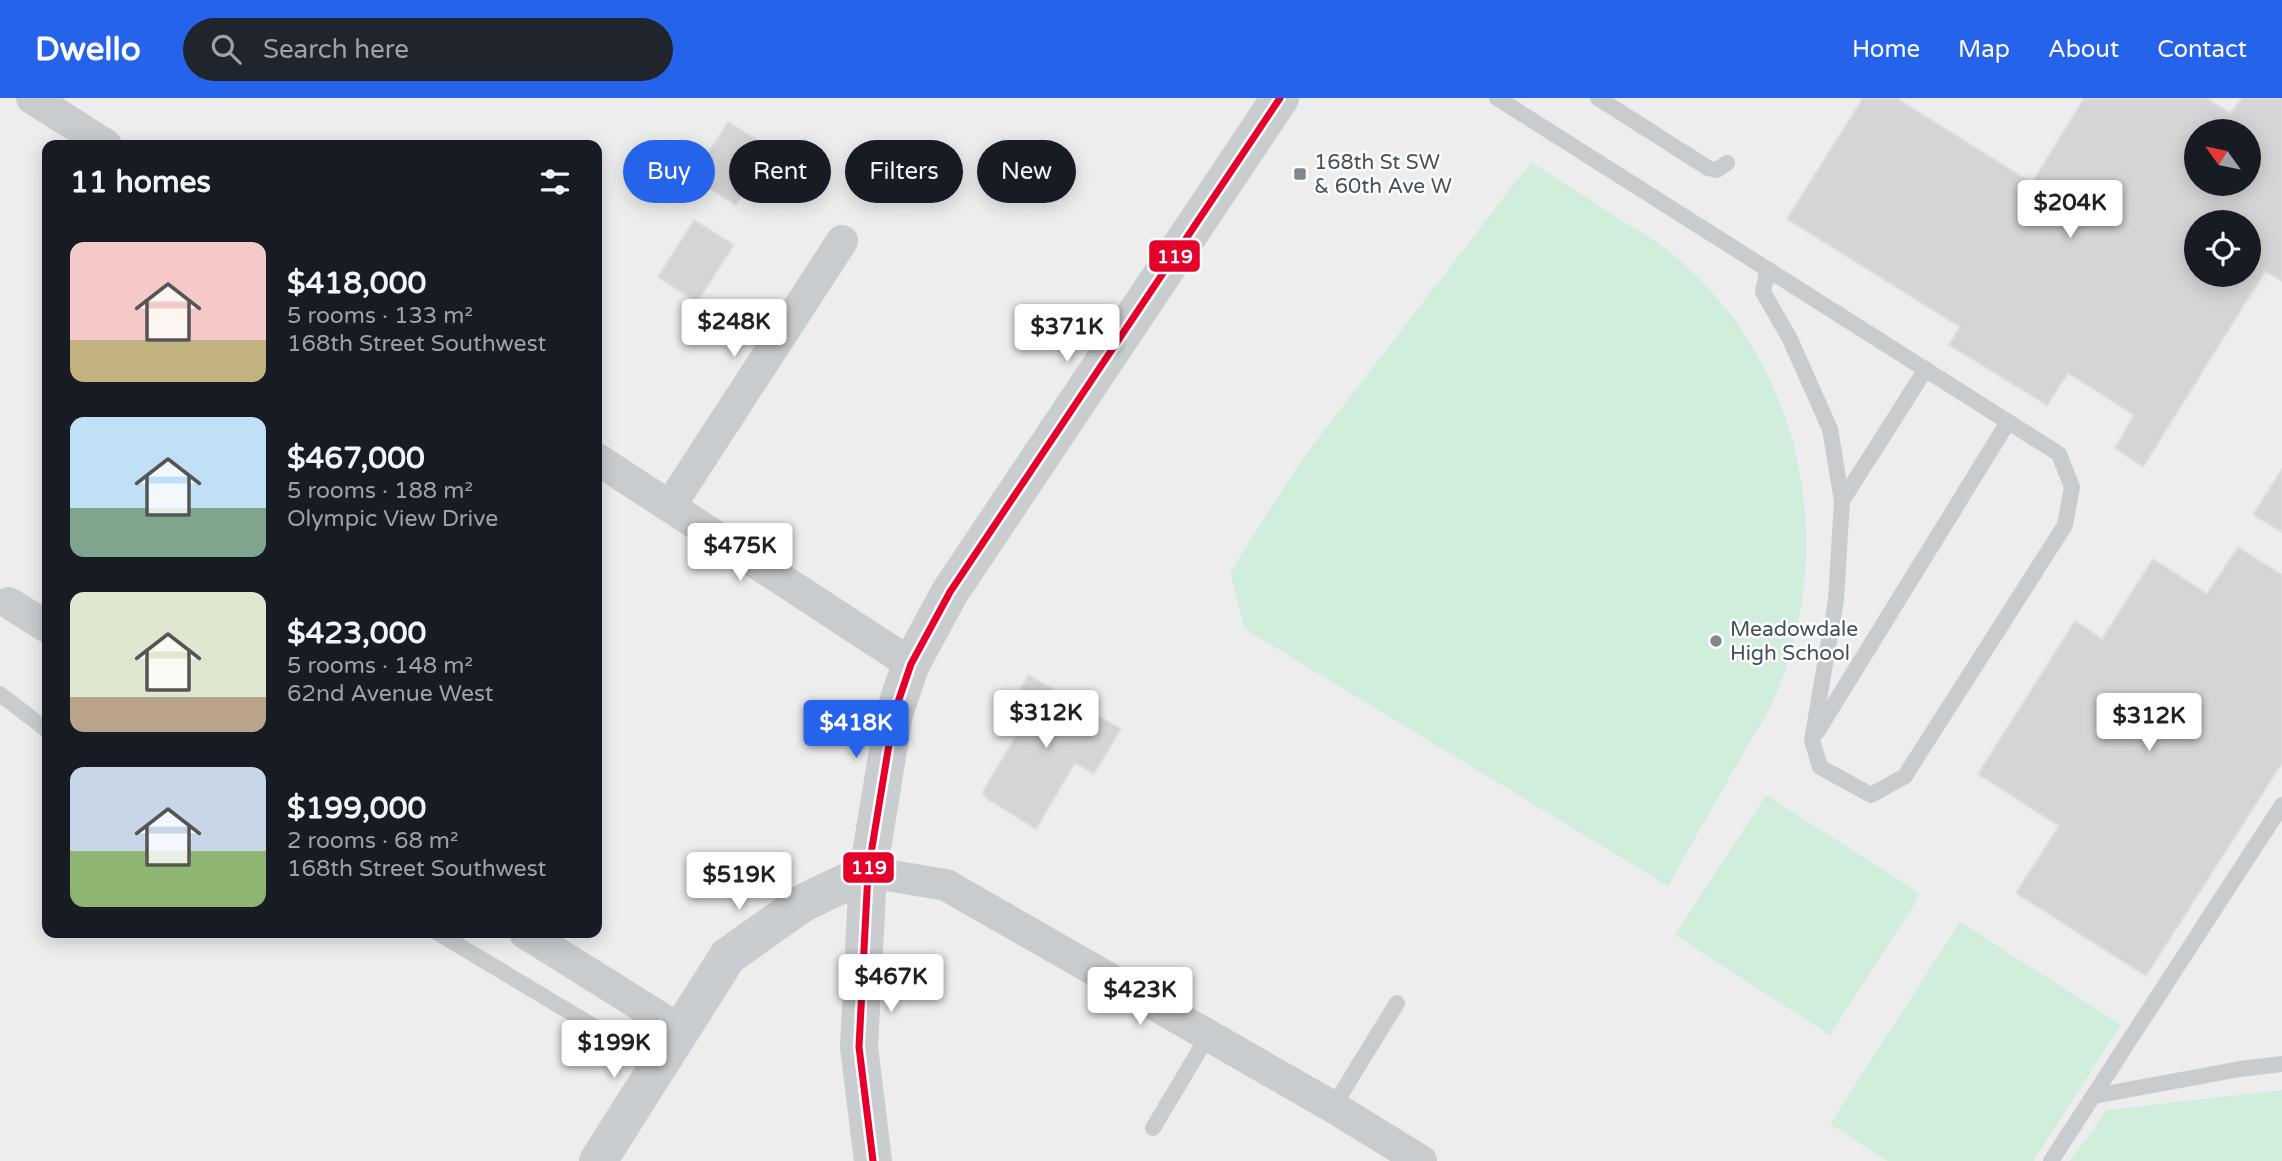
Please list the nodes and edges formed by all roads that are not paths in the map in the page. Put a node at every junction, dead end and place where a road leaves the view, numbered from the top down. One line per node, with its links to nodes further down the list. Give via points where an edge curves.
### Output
1 (32, 98): 5 (street)
2 (1280, 98): 16 (main road, via 950,592)
3 (1497, 98): 8 (lane)
4 (1598, 98): 6 (lane, via 1707,168 1717,170)
5 (98, 140)
6 (1727, 163)
7 (842, 241): 13 (street)
8 (1768, 269): 9 (lane); 12 (lane, via 1763,292 1830,429)
9 (1926, 369): 10 (lane); 12 (lane)
10 (2008, 422): 19 (lane); 19 (lane, via 2059,454 2073,487 2065,525 1905,776 1871,795 1820,767)
11 (602, 462): 13 (street)
12 (1842, 502): 19 (lane, via 1836,600)
13 (670, 506): 16 (street)
14 (9, 603): 15 (street)
15 (42, 624)
16 (911, 664): 21 (main road, via 894,714)
17 (0, 694): 18 (lane)
18 (42, 726)
19 (1812, 740)
20 (2282, 805): 29 (lane)
21 (868, 872): 25 (main road, via 803,903 728,956); 26 (street, via 946,885); 33 (main road, via 859,1047)
22 (446, 938): 28 (lane)
23 (533, 938): 25 (street)
24 (1397, 1003): 30 (lane)
25 (680, 1030): 28 (main road)
26 (1208, 1036): 30 (street); 31 (lane)
27 (2282, 1064): 29 (lane)
28 (658, 1065): 32 (main road)
29 (2094, 1096): 35 (lane)
30 (1333, 1107): 34 (street)
31 (1153, 1128)
32 (598, 1161)
33 (873, 1161)
34 (1421, 1161)
35 (2051, 1161)

